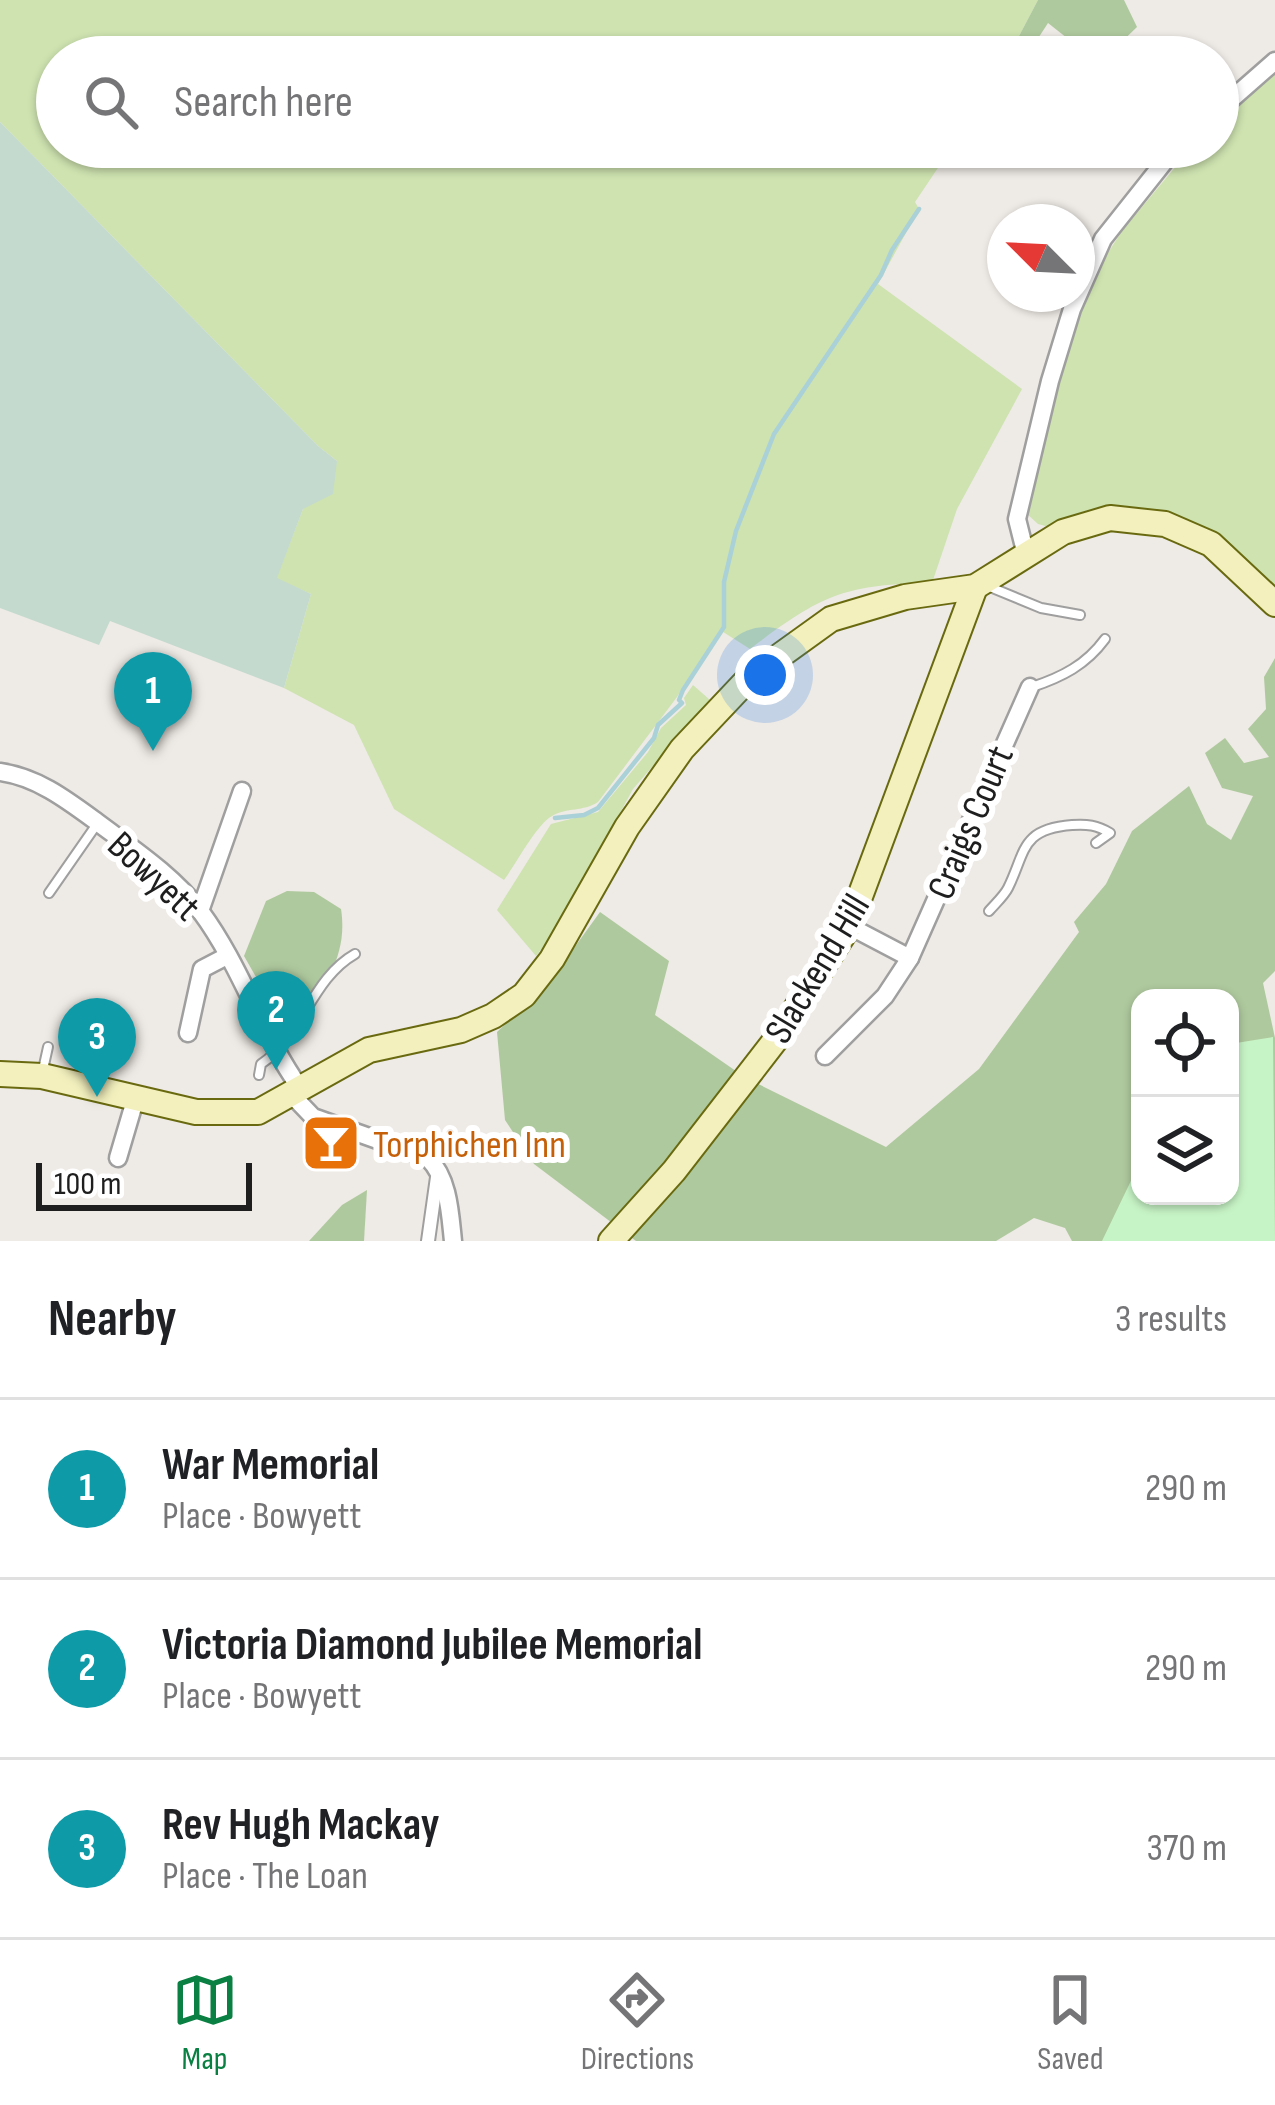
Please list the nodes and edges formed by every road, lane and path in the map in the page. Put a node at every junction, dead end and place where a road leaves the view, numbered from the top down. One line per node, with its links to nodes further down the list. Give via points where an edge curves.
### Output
1 (1275, 61): 2 (street)
2 (1239, 93)
3 (1160, 168): 4 (street, via 1103,239 1072,309 1017,519)
4 (1026, 555): 5 (main road); 6 (main road, via 1110,518 1165,524 1211,544)
5 (978, 585): 7 (lane); 17 (main road, Slackend Hill); 28 (main road, via 831,620 748,677 682,749 627,827 524,995 461,1030 369,1050)
6 (1275, 604)
7 (1080, 615)
8 (1106, 639): 9 (lane, via 1062,677)
9 (1030, 687): 20 (street, Craigs Court)
10 (0, 772): 12 (street, Bowyett, via 58,794)
11 (242, 790): 15 (street)
12 (98, 823): 14 (lane); 15 (street, Bowyett)
13 (1096, 842): 16 (lane, via 1110,832 1065,825 1036,836)
14 (50, 893)
15 (200, 910): 19 (street, Bowyett)
16 (989, 911)
17 (849, 926): 20 (street); 34 (main road, Slackend Hill, via 777,1038)
18 (355, 954): 23 (lane, via 332,969)
19 (227, 956): 21 (street, via 202,969); 23 (street, Bowyett)
20 (910, 958): 24 (street, Craigs Court, via 885,996)
21 (188, 1033)
22 (48, 1047): 27 (lane)
23 (276, 1054): 26 (lane); 28 (street, Bowyett)
24 (825, 1056)
25 (0, 1074): 27 (main road)
26 (259, 1075)
27 (42, 1076): 29 (main road)
28 (296, 1091): 29 (main road, via 270,1108 226,1115); 31 (street, via 314,1118)
29 (136, 1097): 30 (street)
30 (118, 1158)
31 (439, 1168): 32 (street); 33 (street)
32 (428, 1241)
33 (454, 1241)
34 (611, 1241)

